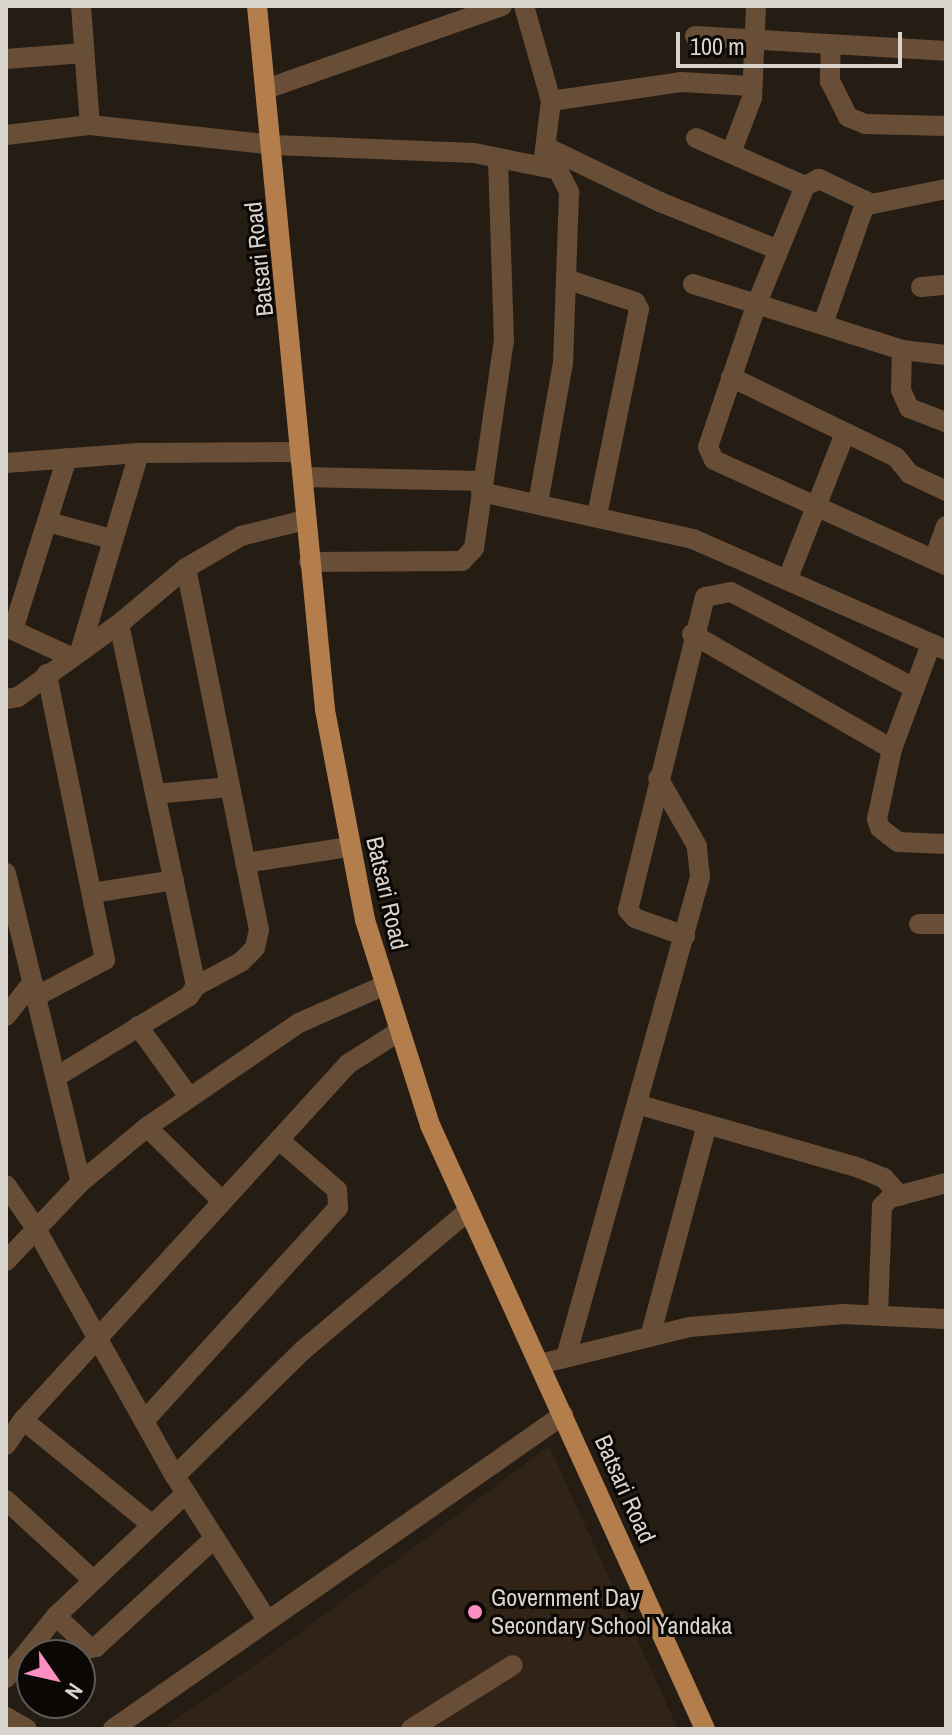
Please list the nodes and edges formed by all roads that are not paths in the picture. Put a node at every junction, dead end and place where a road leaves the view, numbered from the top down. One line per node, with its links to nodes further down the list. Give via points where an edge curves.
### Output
1 (81, 6): 10 (street)
2 (257, 6): 13 (main road, Batsari Road)
3 (502, 6): 13 (street)
4 (524, 6): 14 (street)
5 (756, 6): 7 (street)
6 (695, 36): 7 (street)
7 (756, 40): 8 (street); 12 (street)
8 (831, 45): 9 (street); 16 (street, via 830,81 848,117 865,124)
9 (946, 51)
10 (84, 53): 11 (street); 15 (street)
11 (6, 59)
12 (752, 86): 14 (street, via 672,84); 20 (street)
13 (266, 89): 19 (main road, Batsari Road)
14 (551, 101): 21 (street)
15 (90, 125): 17 (street); 19 (street)
16 (946, 126)
17 (6, 135)
18 (696, 138): 20 (street)
19 (274, 145): 22 (street); 38 (main road, Batsari Road)
20 (731, 153): 23 (street)
21 (544, 157): 22 (street); 26 (street); 27 (street, via 569,192)
22 (498, 158): 43 (street, via 504,341)
23 (805, 186): 25 (street, via 819,179); 26 (street)
24 (946, 189): 25 (street, via 896,202)
25 (866, 201): 32 (street)
26 (779, 250): 31 (street)
27 (566, 279): 45 (street, via 563,363 548,420); 47 (street, via 635,302 639,309)
28 (693, 284): 31 (street)
29 (946, 285): 30 (street)
30 (921, 287)
31 (757, 303): 32 (street); 35 (street)
32 (823, 324): 33 (street)
33 (902, 350): 34 (street); 36 (street, via 901,390 909,408)
34 (946, 355)
35 (731, 377): 37 (street); 46 (street, via 709,455)
36 (946, 422)
37 (845, 433): 44 (street, via 896,457 910,474); 46 (street)
38 (300, 452): 39 (street); 42 (main road, Batsari Road)
39 (139, 453): 40 (street); 51 (street)
40 (67, 458): 41 (street); 49 (street)
41 (6, 463)
42 (303, 477): 43 (street); 48 (main road, Batsari Road)
43 (482, 486): 45 (street); 52 (street, via 474,548 462,561)
44 (946, 491)
45 (538, 503): 47 (street)
46 (818, 504): 53 (street); 55 (street)
47 (597, 516): 55 (street, via 684,536)
48 (305, 520): 52 (main road, Batsari Road); 54 (street, via 252,532)
49 (48, 522): 51 (street); 57 (street)
50 (946, 526): 53 (street)
51 (111, 539): 60 (street)
52 (309, 562): 69 (main road, Batsari Road, via 325,710)
53 (940, 562)
54 (186, 568): 56 (street); 66 (street)
55 (788, 578): 59 (street)
56 (119, 624): 60 (street); 67 (street)
57 (9, 628): 60 (street)
58 (692, 634): 62 (street, via 705,597 731,592); 64 (street); 65 (street)
59 (938, 647): 62 (street)
60 (75, 652): 61 (street)
61 (47, 674): 63 (street); 73 (street)
62 (911, 686): 64 (street)
63 (6, 699)
64 (892, 749): 68 (street, via 880,828 898,842)
65 (658, 778): 76 (street, via 697,846 700,877); 76 (street, via 628,910 635,918)
66 (230, 787): 67 (street); 70 (street)
67 (155, 794): 72 (street)
68 (946, 844)
69 (348, 847): 70 (street); 78 (main road, Batsari Road)
70 (245, 863): 77 (street, via 259,930 255,948 241,962)
71 (6, 873): 79 (street)
72 (174, 880): 73 (street); 77 (street)
73 (92, 893): 79 (street, via 104,963)
74 (919, 924): 75 (street)
75 (946, 924)
76 (685, 936): 85 (street)
77 (196, 986): 81 (street)
78 (383, 986): 82 (main road, Batsari Road); 84 (street, via 299,1023)
79 (35, 989): 80 (street); 83 (street)
80 (6, 1016)
81 (138, 1026): 83 (street); 84 (street)
82 (398, 1032): 88 (street, via 348,1064); 94 (main road, Batsari Road)
83 (56, 1077): 89 (street)
84 (189, 1097): 87 (street)
85 (640, 1105): 86 (street); 101 (street)
86 (707, 1125): 92 (street, via 859,1168 884,1178); 99 (street)
87 (147, 1127): 89 (street); 93 (street)
88 (279, 1140): 93 (street); 105 (street, via 337,1190 338,1208)
89 (81, 1182): 95 (street)
90 (946, 1183): 92 (street)
91 (6, 1185): 95 (street)
92 (900, 1196): 97 (street, via 890,1198 878,1215)
93 (222, 1201): 100 (street)
94 (468, 1211): 102 (main road, Batsari Road); 107 (street, via 313,1342)
95 (35, 1227): 96 (street); 100 (street)
96 (6, 1261)
97 (878, 1315): 98 (street); 99 (street, via 689,1327)
98 (946, 1319)
99 (650, 1337): 101 (street)
100 (98, 1338): 104 (street); 105 (street)
101 (566, 1357): 102 (street)
102 (540, 1364): 103 (main road, Batsari Road)
103 (563, 1415): 113 (street); 120 (main road, Batsari Road)
104 (23, 1420): 106 (street); 109 (street)
105 (144, 1421): 107 (street)
106 (6, 1445)
107 (180, 1484): 109 (street); 110 (street)
108 (6, 1500): 111 (street)
109 (151, 1524): 111 (street)
110 (215, 1538): 112 (street, via 96,1647 90,1648); 113 (street)
111 (92, 1579): 112 (street)
112 (56, 1616): 115 (street)
113 (267, 1620): 118 (street)
114 (513, 1665): 119 (street)
115 (6, 1678)
116 (6, 1717): 117 (street)
117 (27, 1729)
118 (113, 1729)
119 (411, 1729)
120 (705, 1729)

